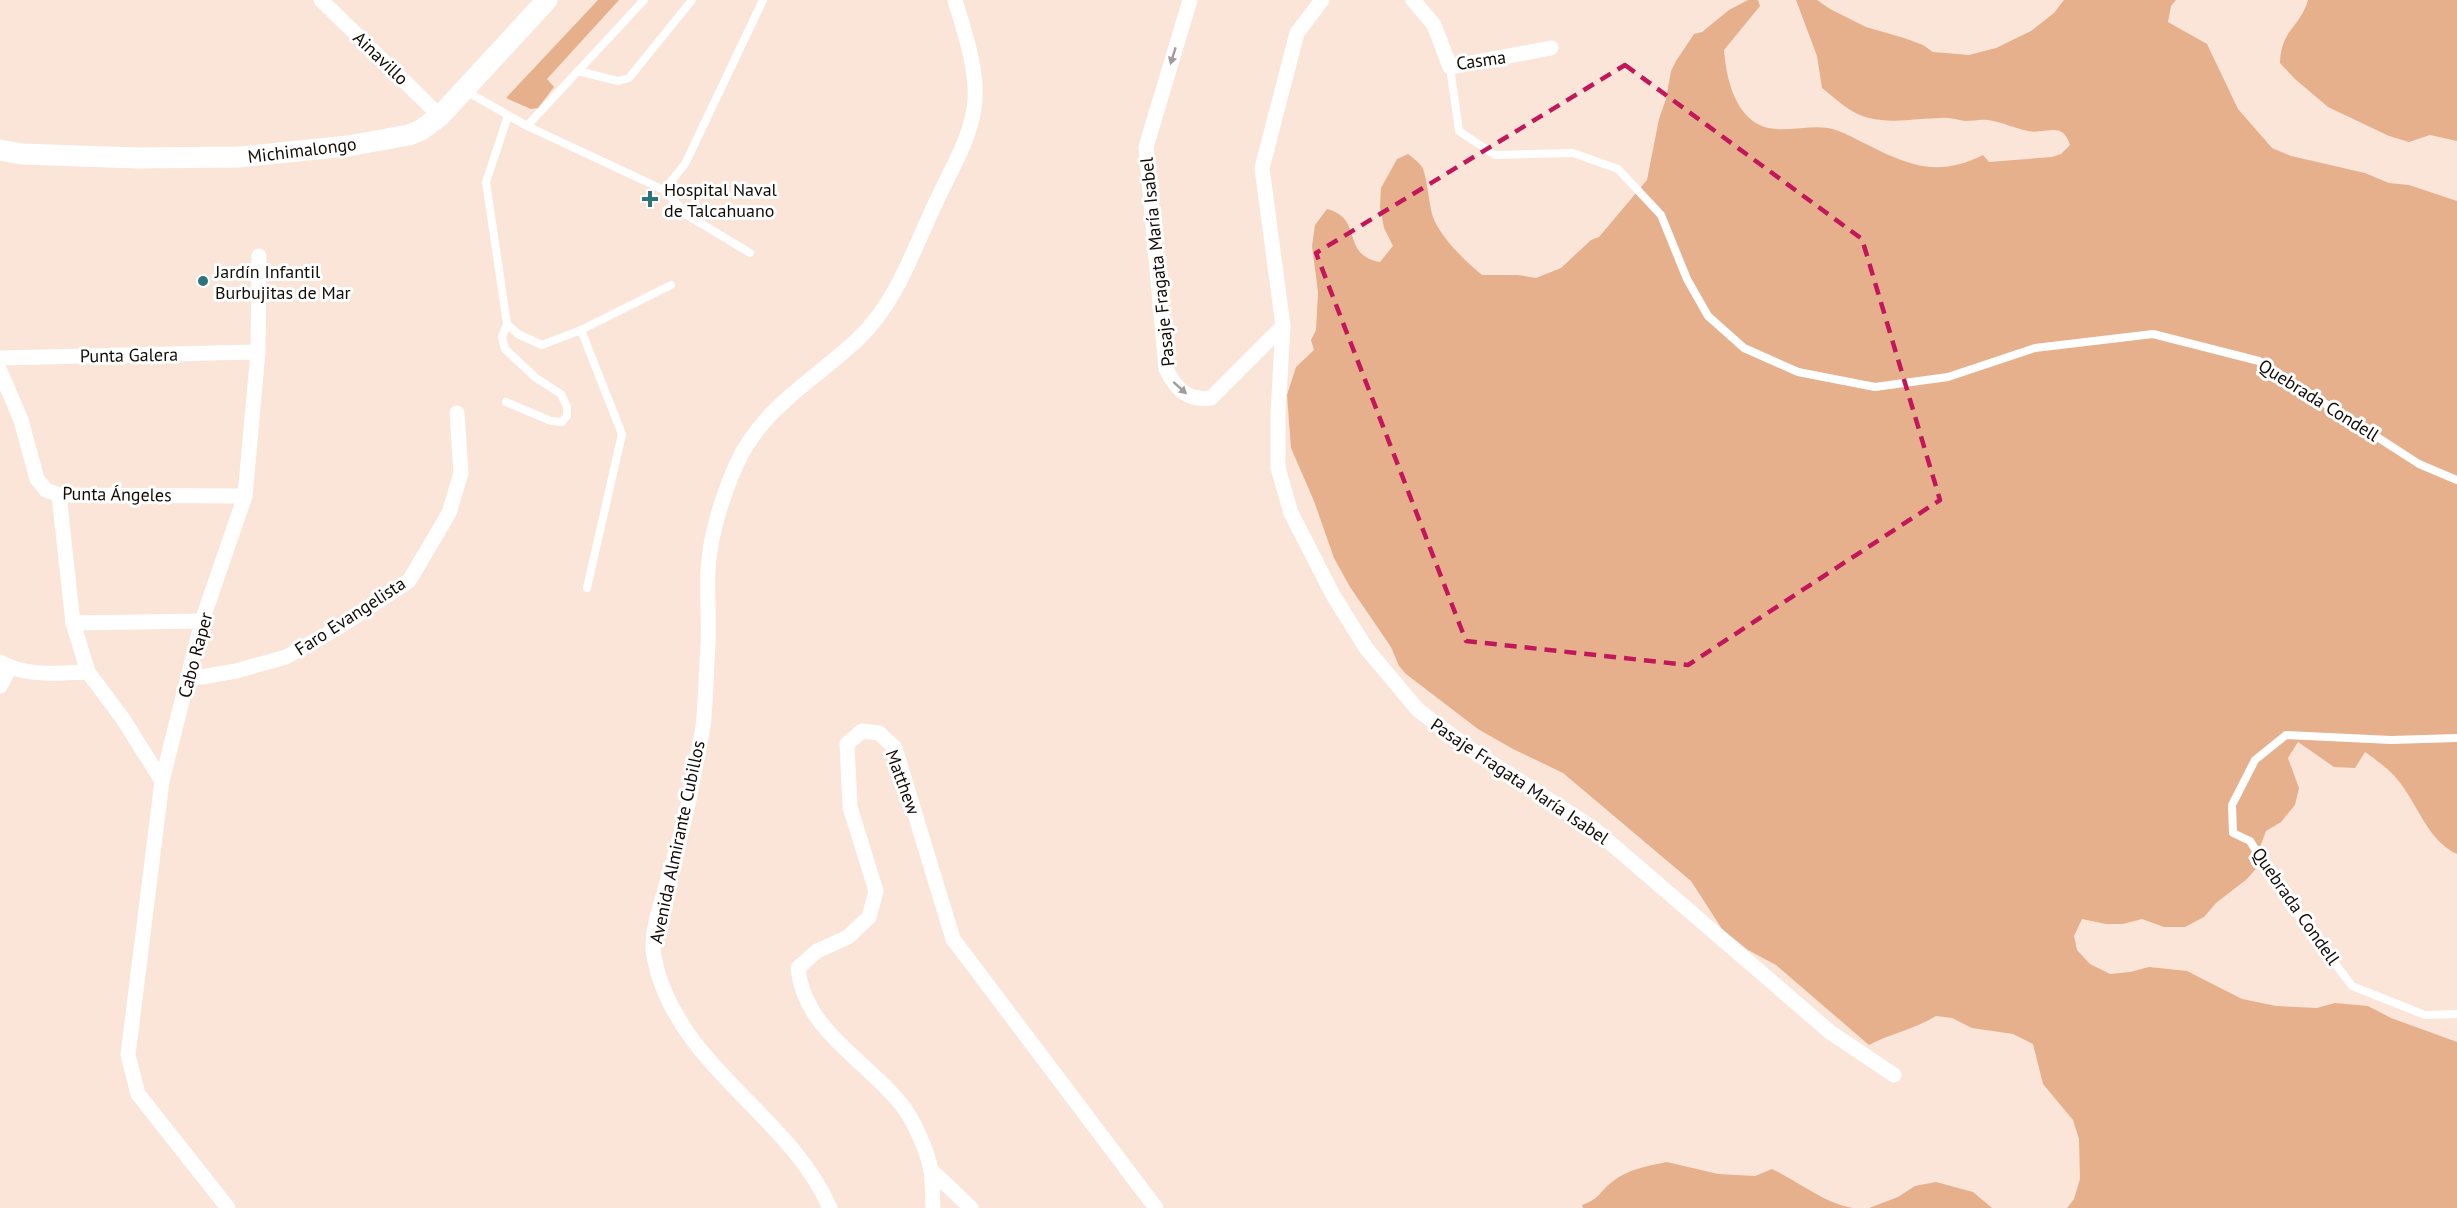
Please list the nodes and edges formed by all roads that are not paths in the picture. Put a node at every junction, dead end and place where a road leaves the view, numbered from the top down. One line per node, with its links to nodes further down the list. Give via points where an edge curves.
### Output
1 (321, 0): 14 (street, Ainavillo)
2 (547, 0): 13 (main road, Michimalongo)
3 (644, 0): 12 (lane)
4 (692, 0): 12 (lane, via 629,78 618,81)
5 (763, 0): 18 (lane, via 685,164)
6 (955, 0): 46 (street, Avenida Almirante Cubillos, via 973,70 975,101 951,170 898,284 879,314 862,336 777,405 763,421 737,462 716,520 708,572 703,725 653,948 671,1007 693,1043 792,1146 813,1174)
7 (1190, 0): 23 (street, Pasaje Fragata María Isabel, one-way to 23, via 1146,147 1166,369 1173,384 1186,394 1197,400 1211,398)
8 (1322, 0): 23 (street, Pasaje Fragata María Isabel, via 1297,33 1262,168)
9 (1413, 0): 11 (street, Casma, via 1434,26)
10 (1551, 48): 11 (street, Casma)
11 (1450, 67): 30 (lane, Quebrada Condell, via 1459,131 1495,155 1573,153 1618,169 1660,214 1687,279 1708,316 1744,348 1798,372 1875,387 1948,377 2035,348 2153,334 2259,361 2419,464)
12 (578, 71): 16 (lane)
13 (464, 90): 14 (main road, Michimalongo); 15 (lane)
14 (440, 116): 17 (main road, Michimalongo, via 409,135 348,146 239,157 125,158)
15 (508, 116): 16 (lane); 22 (lane, via 486,182)
16 (527, 126): 18 (lane)
17 (0, 150)
18 (664, 190): 19 (lane, via 687,215)
19 (750, 253)
20 (259, 256): 25 (street, Cabo Raper)
21 (671, 285): 24 (lane)
22 (507, 324): 24 (lane, via 518,334 543,345); 28 (lane, via 502,337 505,349 536,378 561,394 567,416 562,422 551,421)
23 (1283, 326): 43 (street, Pasaje Fragata María Isabel, via 1278,468 1291,513 1333,595 1366,648 1418,710 1473,751 1593,828 1821,1025)
24 (581, 330): 33 (lane, via 622,434)
25 (258, 352): 26 (street, Punta Galera); 32 (street, Cabo Raper)
26 (0, 358)
27 (0, 371): 31 (street, Punta Ángeles, via 21,420 37,479 46,490)
28 (506, 402)
29 (457, 413): 38 (street, Faro Evangelista, via 461,473 449,513 409,581 286,657)
30 (2457, 480)
31 (59, 495): 32 (street, Punta Ángeles); 35 (street)
32 (245, 496): 34 (street, Cabo Raper)
33 (587, 588)
34 (202, 621): 35 (street); 38 (street, Cabo Raper)
35 (73, 623): 37 (street)
36 (5, 665): 37 (street, via 37,673); 39 (street)
37 (88, 672): 41 (street)
38 (189, 679): 41 (street, Cabo Raper)
39 (0, 686)
40 (2457, 738): 42 (lane, Quebrada Condell, via 2391,740 2286,735 2255,760 2232,805 2233,833 2250,841 2288,901 2352,986 2425,1015)
41 (162, 781): 45 (street, Cabo Raper, via 128,1055 138,1094)
42 (2457, 1014)
43 (1894, 1075)
44 (931, 1170): 47 (street, Matthew); 48 (street); 49 (street, Matthew, via 903,1105 823,1027 800,987 798,968 817,951 848,937 869,917 876,891 850,807 847,744 861,730 879,733 895,748 953,939)
45 (228, 1208)
46 (830, 1208)
47 (933, 1208)
48 (971, 1208)
49 (1156, 1208)

